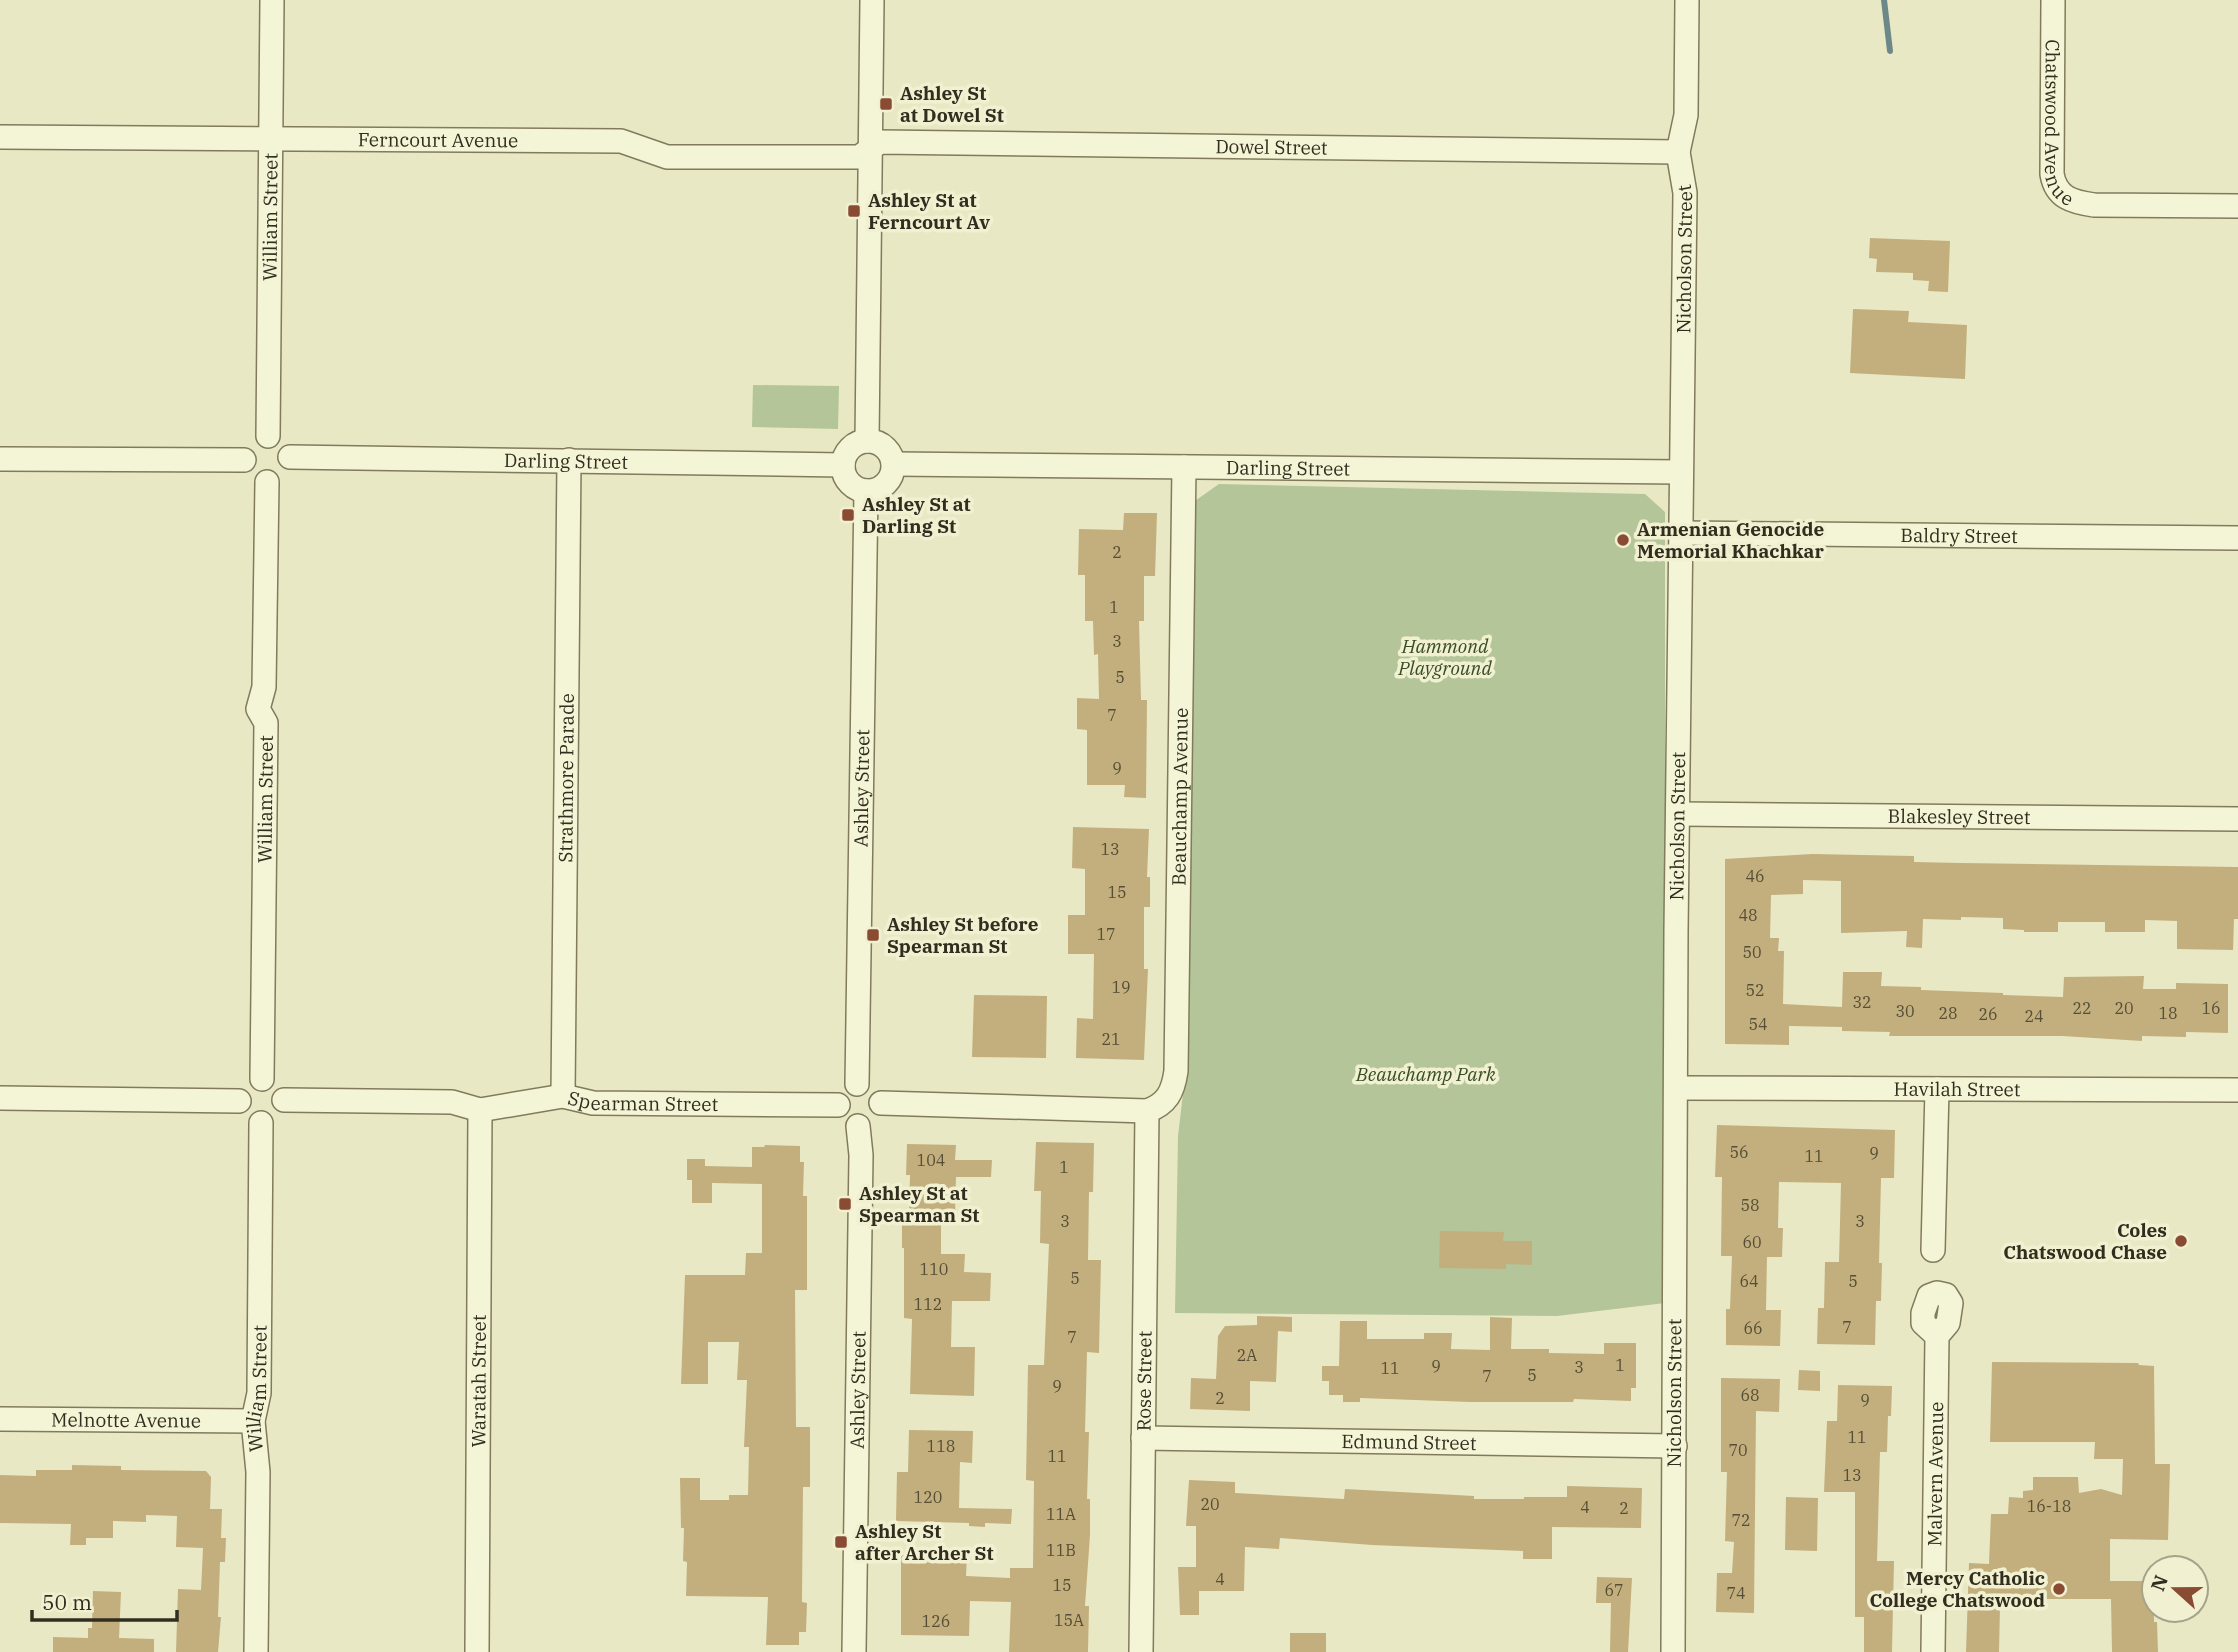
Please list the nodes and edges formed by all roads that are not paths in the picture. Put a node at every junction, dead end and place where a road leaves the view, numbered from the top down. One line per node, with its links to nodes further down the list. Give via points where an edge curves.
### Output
1 (272, 0): 6 (street, William Street)
2 (872, 0): 7 (street)
3 (1687, 0): 8 (street, Nicholson Street, via 1686,115)
4 (2053, 0): 9 (street, Chatswood Avenue, via 2052,174 2059,192 2073,201 2094,205)
5 (0, 137): 6 (street, Ferncourt Avenue)
6 (271, 139): 7 (street, Ferncourt Avenue, via 621,141 667,157 859,157); 10 (street, William Street)
7 (869, 150): 8 (street, Dowel Street, via 880,142); 11 (street)
8 (1678, 152): 19 (street, Nicholson Street, via 1685,192)
9 (2238, 206)
10 (268, 436): 12 (street, via 283,442); 14 (street, via 254,440)
11 (867, 440): 16 (street, via 882,444); 17 (street, via 848,451)
12 (290, 457): 15 (street, Darling Street); 20 (street, via 284,474)
13 (0, 459): 14 (street)
14 (244, 460): 20 (street, via 254,478)
15 (569, 460): 17 (street, Darling Street); 31 (street, Strathmore Parade)
16 (894, 464): 18 (street, Darling Street); 21 (street, via 886,484)
17 (843, 465): 21 (street, via 849,483)
18 (1184, 467): 19 (street, Darling Street); 38 (street, Beauchamp Avenue, via 1176,1071 1168,1098)
19 (1681, 472): 22 (street, Nicholson Street)
20 (267, 482): 26 (street, William Street, via 264,687 258,709 266,723)
21 (866, 491): 27 (street, Ashley Street)
22 (1681, 533): 23 (street, Baldry Street); 24 (street, Nicholson Street)
23 (2238, 538)
24 (1679, 814): 25 (street, Blakesley Street); 28 (street, Nicholson Street)
25 (2238, 819)
26 (262, 1079): 33 (street, via 277,1085); 34 (street, via 246,1085)
27 (857, 1084): 35 (street, via 873,1088); 36 (street, via 843,1093)
28 (1677, 1088): 29 (street, Havilah Street); 46 (street, Nicholson Street)
29 (1937, 1090): 30 (street, Havilah Street); 41 (street)
30 (2238, 1090)
31 (563, 1096): 36 (street, Spearman Street, via 593,1103); 37 (street, Spearman Street)
32 (0, 1098): 34 (street)
33 (284, 1100): 37 (street, Spearman Street, via 452,1102); 39 (street, via 277,1116)
34 (239, 1101): 39 (street, via 248,1118)
35 (881, 1103): 38 (street); 40 (street, via 875,1120)
36 (838, 1105): 40 (street, via 844,1119)
37 (480, 1110): 48 (street, Waratah Street)
38 (1147, 1111): 45 (street, Rose Street)
39 (261, 1123): 44 (street, William Street, via 259,1393)
40 (858, 1126): 49 (street, Ashley Street)
41 (1933, 1250)
42 (1937, 1336): 52 (street, Malvern Avenue)
43 (0, 1419): 44 (street, Melnotte Avenue)
44 (253, 1421): 47 (street, William Street, via 258,1472)
45 (1143, 1438): 46 (street, Edmund Street); 50 (street, Rose Street)
46 (1675, 1447): 51 (street, Nicholson Street)
47 (256, 1652)
48 (477, 1652)
49 (854, 1652)
50 (1141, 1652)
51 (1674, 1652)
52 (1933, 1652)

